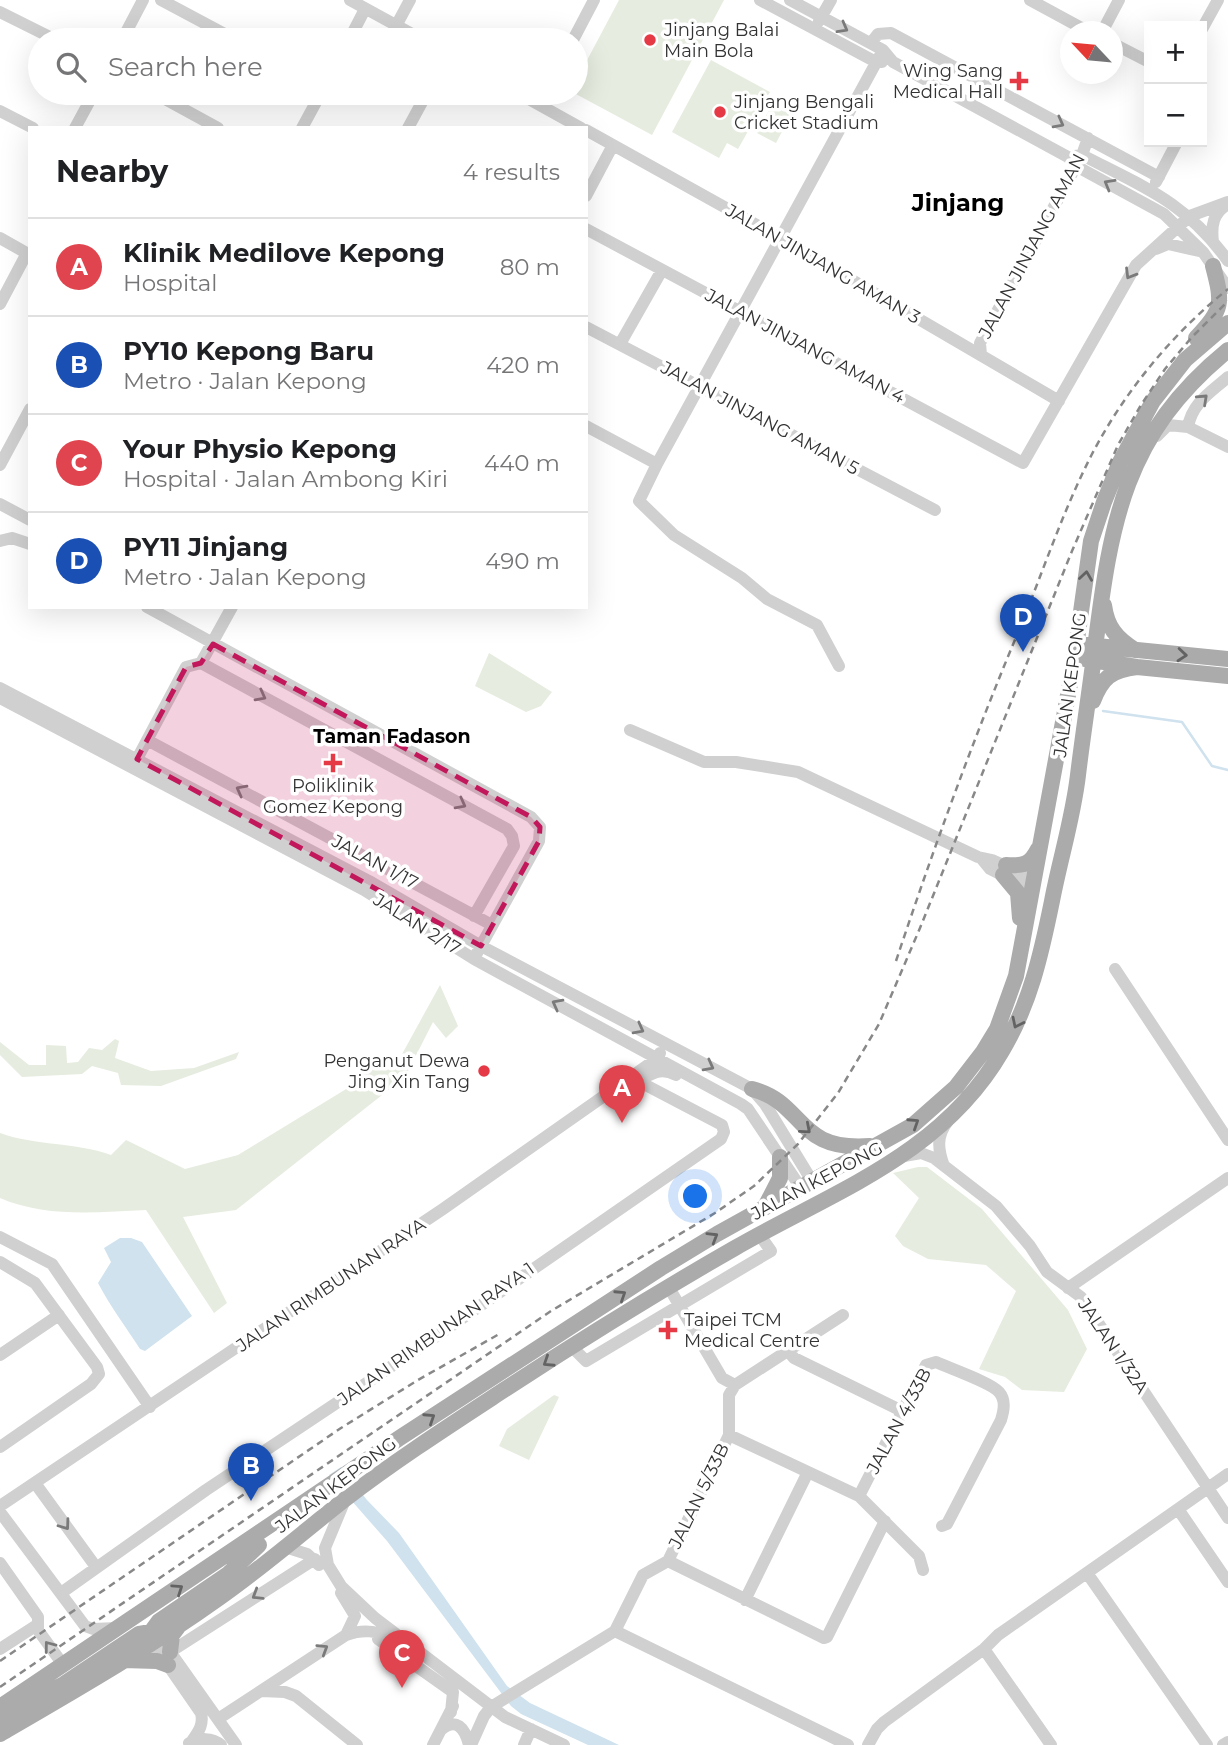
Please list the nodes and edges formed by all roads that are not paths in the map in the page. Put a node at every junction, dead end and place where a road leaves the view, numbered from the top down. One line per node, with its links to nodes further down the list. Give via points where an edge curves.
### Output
1 (143, 0): 20 (street)
2 (161, 0): 21 (street)
3 (350, 0): 12 (street)
4 (410, 0): 18 (street)
5 (594, 0): 24 (street)
6 (760, 0): 25 (street)
7 (790, 0): 14 (street)
8 (831, 0): 14 (street)
9 (1030, 0): 15 (street)
10 (1119, 0): 16 (street)
11 (1218, 0): 17 (street)
12 (365, 9): 18 (street); 22 (street)
13 (0, 12): 19 (street)
14 (822, 16): 25 (street); 27 (street, one-way to 27)
15 (1069, 21)
16 (1108, 21)
17 (1206, 21)
18 (396, 26): 23 (street)
19 (31, 28)
20 (128, 28)
21 (214, 28)
22 (355, 28)
23 (400, 28)
24 (579, 28)
25 (815, 29): 27 (street)
26 (1123, 49): 28 (street)
27 (877, 52): 29 (street, via 878,34 891,33); 36 (street); 55 (street)
28 (1144, 59)
29 (1022, 103): 36 (street); 44 (street, one-way to 44)
30 (87, 105): 38 (street)
31 (176, 105): 39 (street)
32 (314, 105): 40 (street)
33 (420, 105): 41 (street)
34 (551, 105): 42 (street)
35 (0, 111): 37 (street)
36 (1010, 125): 47 (street)
37 (29, 126)
38 (76, 126)
39 (214, 126)
40 (303, 126)
41 (409, 126)
42 (578, 126)
43 (588, 132): 45 (street, JALAN JINJANG AMAN 3)
44 (1088, 138): 47 (street, JALAN JINJANG AMAN); 48 (street)
45 (613, 145): 50 (street); 55 (street, JALAN JINJANG AMAN 3)
46 (1174, 147): 48 (street)
47 (1075, 159): 49 (street); 53 (street, one-way to 47); 71 (street, JALAN JINJANG AMAN, via 980,343)
48 (1159, 177): 49 (street)
49 (1152, 190): 52 (street)
50 (588, 192)
51 (1228, 203): 52 (street); 57 (street, via 1213,221)
52 (1190, 216): 53 (street); 57 (street)
53 (1178, 226): 58 (street); 60 (street)
54 (588, 230): 63 (street, JALAN JINJANG AMAN 4)
55 (780, 238): 66 (street); 71 (street, JALAN JINJANG AMAN 3)
56 (0, 239): 59 (street)
57 (1213, 242): 62 (street)
58 (1203, 252): 60 (street, via 1168,244); 62 (street)
59 (28, 253)
60 (1146, 254): 76 (street, one-way to 76)
61 (28, 256): 65 (street)
62 (1221, 263): 64 (street); 72 (main road, via 1218,312)
63 (662, 270): 66 (street, JALAN JINJANG AMAN 4); 69 (street)
64 (1228, 288)
65 (0, 304)
66 (740, 312): 75 (street); 76 (street, JALAN JINJANG AMAN 4, via 1023,463)
67 (1228, 323): 72 (main road, JALAN KEPONG)
68 (588, 328): 69 (street, JALAN JINJANG AMAN 5)
69 (620, 344): 75 (street, JALAN JINJANG AMAN 5)
70 (1228, 350): 73 (main road, JALAN KEPONG)
71 (981, 355): 76 (street, JALAN JINJANG AMAN 3)
72 (1185, 360): 93 (main road, JALAN KEPONG, one-way to 72, via 1091,541 1112,480 1153,401)
73 (1198, 376): 79 (street, via 1178,410); 83 (main road, JALAN KEPONG, via 1150,436)
74 (1228, 377): 79 (street, one-way to 74, via 1196,405)
75 (699, 386): 81 (street); 85 (street, JALAN JINJANG AMAN 5)
76 (1059, 401)
77 (28, 413): 82 (street)
78 (588, 427): 81 (street)
79 (1188, 427): 80 (street); 83 (street, via 1172,424 1159,432)
80 (1228, 447)
81 (657, 464): 98 (street, via 639,501 674,535 767,598 817,625)
82 (0, 465)
83 (1123, 498): 89 (main road, JALAN KEPONG)
84 (0, 504): 86 (street)
85 (934, 510)
86 (28, 519)
87 (0, 541): 88 (street, via 12,538)
88 (28, 543)
89 (1102, 592): 94 (main road, via 1106,620 1121,641); 95 (main road, JALAN KEPONG)
90 (151, 609): 92 (street, JALAN 2/17)
91 (231, 609): 92 (street)
92 (213, 644): 97 (street); 111 (street, JALAN 2/17, via 531,817 540,827 539,841)
93 (1076, 650): 95 (main road); 107 (main road, JALAN KEPONG)
94 (1135, 650): 95 (main road); 96 (main road, one-way to 96)
95 (1094, 653): 99 (main road); 104 (main road, JALAN KEPONG)
96 (1228, 659)
97 (201, 663): 105 (street, via 186,667); 110 (street, one-way to 110, via 507,828 514,846)
98 (839, 666)
99 (1137, 667): 100 (main road); 104 (main road, via 1124,668 1104,679)
100 (1228, 676)
101 (0, 688): 106 (street, JALAN 2/17)
102 (0, 698): 114 (street, JALAN 2/17, via 365,890)
103 (630, 730): 108 (street, via 704,761 798,772)
104 (1082, 730): 109 (main road, via 1048,871); 115 (main road, JALAN KEPONG, via 1077,781)
105 (146, 740): 106 (street); 110 (street, JALAN 1/17, one-way to 105)
106 (137, 759): 112 (street, JALAN 2/17, via 369,881)
107 (1040, 845): 108 (main road, via 1026,864); 109 (main road, JALAN KEPONG)
108 (1005, 870): 109 (street); 113 (main road, via 1020,900)
109 (1035, 885): 113 (main road, JALAN KEPONG); 115 (main road, via 1043,905)
110 (474, 916): 111 (street, JALAN 1/17)
111 (492, 925): 112 (street, JALAN 2/17)
112 (481, 946): 114 (street); 118 (street, JALAN 2/17, one-way to 118)
113 (1020, 959): 125 (main road, JALAN KEPONG, one-way to 113, via 922,1118 965,1076 1003,1017)
114 (474, 960): 117 (street, JALAN 2/17, one-way to 114)
115 (1040, 963): 123 (main road, JALAN KEPONG, one-way to 123, via 1020,1019 999,1057)
116 (1115, 970): 124 (street)
117 (617, 1036): 119 (street, JALAN 2/17); 120 (street, via 637,1059)
118 (665, 1044): 119 (street); 122 (street, JALAN 2/17, one-way to 122)
119 (658, 1058): 120 (street); 121 (street, JALAN 2/17)
120 (640, 1075): 121 (street, via 668,1070 684,1079); 146 (street, JALAN RIMBUNAN RAYA); 167 (street, JALAN RIMBUNAN RAYA 1, via 722,1125 721,1139)
121 (694, 1078): 127 (street, JALAN 2/17, via 748,1109)
122 (752, 1089): 125 (main road, one-way to 125, via 778,1101 817,1138 840,1146); 131 (street, JALAN 2/17, via 765,1104)
123 (951, 1118): 126 (main road, JALAN KEPONG); 128 (street, via 939,1139)
124 (1228, 1140)
125 (876, 1145): 131 (main road, JALAN KEPONG)
126 (904, 1156): 128 (street, JALAN 1/32A, via 927,1155); 129 (main road, JALAN KEPONG)
127 (780, 1157): 131 (street, JALAN 2/17); 132 (main road, via 780,1178)
128 (944, 1167): 138 (street, JALAN 1/32A, via 996,1206 1047,1272)
129 (876, 1172): 131 (main road, via 862,1170 822,1191); 133 (main road, JALAN KEPONG)
130 (1228, 1178): 138 (street)
131 (808, 1187): 132 (main road, JALAN KEPONG); 136 (main road, via 796,1207 730,1242)
132 (765, 1208): 155 (main road, JALAN KEPONG, one-way to 132, via 671,1262)
133 (759, 1234): 136 (main road, JALAN KEPONG); 139 (street, via 771,1251)
134 (0, 1237): 146 (street, via 52,1264)
135 (0, 1262): 140 (street, via 29,1277)
136 (703, 1267): 137 (main road, JALAN KEPONG)
137 (668, 1286): 139 (street); 142 (main road, JALAN KEPONG)
138 (1068, 1288): 153 (street, JALAN 1/32A, via 1081,1297)
139 (678, 1304): 142 (street, via 586,1361); 145 (street, via 722,1378)
140 (58, 1315): 144 (street); 149 (street, via 99,1374)
141 (843, 1315): 143 (street)
142 (571, 1346): 156 (main road, JALAN KEPONG, one-way to 156)
143 (788, 1351): 145 (street); 147 (street)
144 (0, 1355)
145 (735, 1385): 148 (street, JALAN 5/33B, via 729,1395)
146 (150, 1407): 152 (street, JALAN RIMBUNAN RAYA)
147 (902, 1410): 154 (street, JALAN 4/33B); 162 (street, JALAN 4/33B, via 930,1362 993,1387 1003,1399 1001,1420)
148 (729, 1435): 150 (street); 165 (street, JALAN 5/33B)
149 (0, 1447)
150 (808, 1472): 154 (street); 172 (street)
151 (1228, 1474): 153 (street)
152 (35, 1483): 157 (street, JALAN RIMBUNAN RAYA); 167 (street, one-way to 167)
153 (1208, 1488): 158 (street); 160 (street, JALAN 1/32A)
154 (859, 1496): 161 (street)
155 (312, 1499): 176 (main road, JALAN KEPONG, one-way to 155); 180 (main road, via 228,1574 159,1620)
156 (345, 1499): 163 (main road, JALAN KEPONG); 187 (street, via 325,1548 332,1574 375,1618)
157 (0, 1506)
158 (1178, 1509): 169 (street); 170 (street)
159 (0, 1512): 171 (street)
160 (1228, 1518)
161 (885, 1521): 168 (street, via 920,1558); 172 (street, via 827,1637 820,1638)
162 (942, 1526)
163 (285, 1547): 164 (street); 174 (main road, JALAN KEPONG)
164 (315, 1559): 179 (street, via 352,1609 354,1621); 183 (street, one-way to 183)
165 (667, 1561): 172 (street); 178 (street, via 643,1575)
166 (0, 1563): 175 (street, via 38,1617)
167 (96, 1567): 171 (street, JALAN RIMBUNAN RAYA 1)
168 (923, 1570)
169 (1087, 1573): 182 (street); 210 (street)
170 (1228, 1581)
171 (61, 1593): 173 (street)
172 (745, 1600)
173 (80, 1619): 176 (street, via 93,1629); 185 (street, via 87,1640)
174 (185, 1620): 180 (main road, JALAN KEPONG); 183 (main road, via 172,1635)
175 (37, 1625): 181 (street); 185 (street, one-way to 175)
176 (121, 1628): 185 (main road, JALAN KEPONG)
177 (369, 1631): 179 (street); 187 (street, via 380,1632); 192 (street, via 416,1668 448,1686 453,1692)
178 (615, 1631): 191 (street); 208 (street)
179 (346, 1635): 186 (street, one-way to 179)
180 (154, 1637): 183 (street); 184 (main road, JALAN KEPONG); 193 (main road, via 139,1634 64,1684)
181 (0, 1649)
182 (984, 1649): 200 (street); 209 (street, via 884,1722)
183 (169, 1659): 184 (main road); 194 (street); 199 (street, via 203,1720)
184 (124, 1660): 197 (main road, JALAN KEPONG)
185 (70, 1662): 190 (main road, JALAN KEPONG)
186 (289, 1672): 188 (street); 189 (street)
187 (456, 1679): 191 (street); 192 (street)
188 (260, 1691): 189 (street); 194 (street)
189 (296, 1696): 203 (street)
190 (0, 1707)
191 (491, 1707): 195 (street); 205 (street)
192 (452, 1712): 196 (street)
193 (0, 1718)
194 (218, 1719): 202 (street)
195 (531, 1729): 206 (street); 207 (street)
196 (440, 1730): 204 (street); 205 (street, via 456,1723)
197 (0, 1734)
198 (1228, 1742): 211 (street)
199 (189, 1743): 201 (street, via 215,1740)
200 (1047, 1743)
201 (220, 1745)
202 (236, 1745)
203 (357, 1745)
204 (433, 1745)
205 (470, 1745)
206 (524, 1745)
207 (564, 1745)
208 (848, 1745)
209 (868, 1745)
210 (1207, 1745)
211 (1223, 1745)

